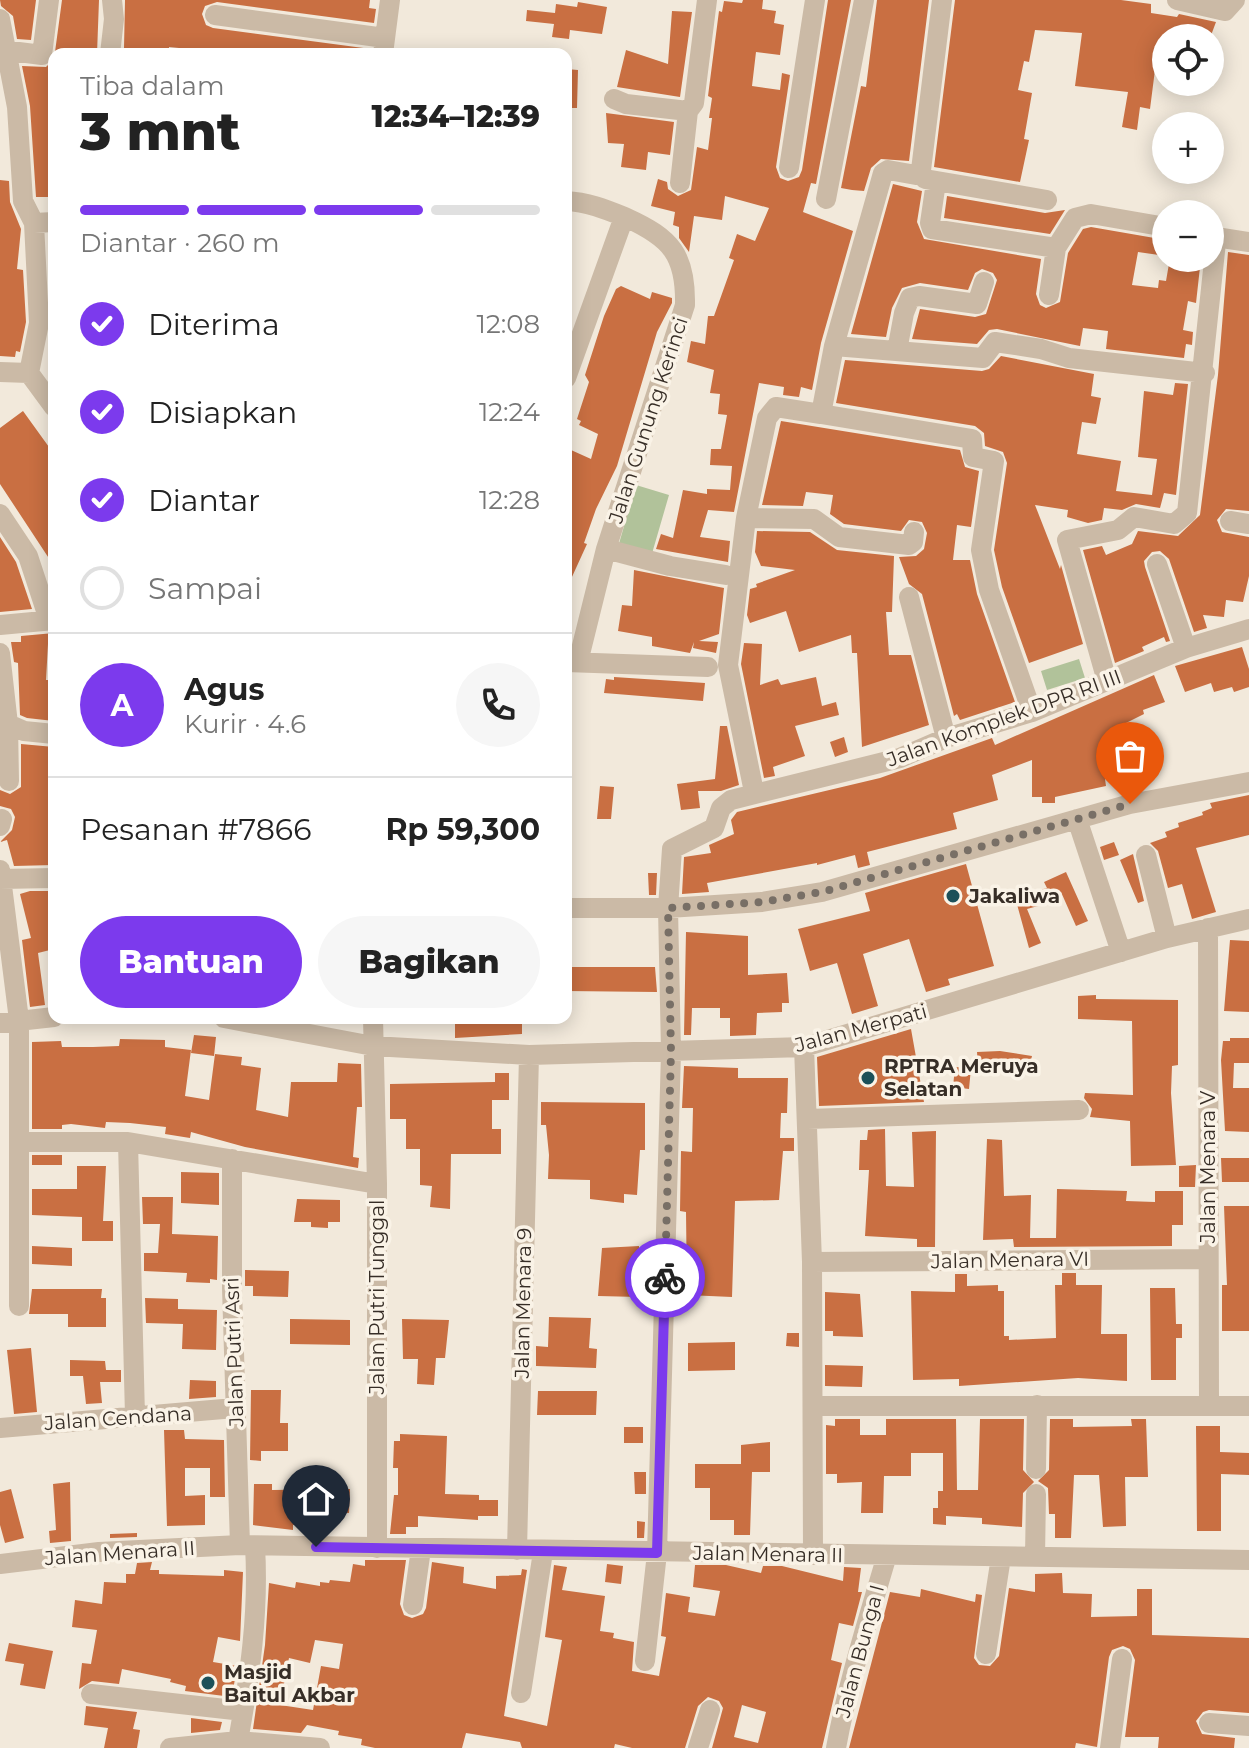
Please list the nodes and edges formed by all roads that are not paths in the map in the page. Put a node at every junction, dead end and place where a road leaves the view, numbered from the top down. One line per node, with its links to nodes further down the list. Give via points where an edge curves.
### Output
1 (49, 0): 13 (street)
2 (112, 0): 14 (street)
3 (390, 0): 12 (street)
4 (707, 0): 18 (street, via 694,103)
5 (815, 0): 20 (street)
6 (864, 0): 23 (street)
7 (942, 0): 21 (street)
8 (1177, 0): 9 (street, via 1225,11)
9 (1235, 0)
10 (215, 15): 12 (street)
11 (0, 19): 15 (street)
12 (384, 46)
13 (48, 48)
14 (111, 48)
15 (3, 50): 16 (street); 19 (street, via 16,100)
16 (48, 56)
17 (614, 99): 18 (street)
18 (688, 111): 22 (street)
19 (8, 119): 27 (street, via 23,201)
20 (789, 168)
21 (928, 178): 24 (street); 31 (street, via 932,229); 35 (street, via 884,172)
22 (680, 183)
23 (826, 199)
24 (1047, 200)
25 (572, 202): 26 (street, Jalan Gunung Kerinci)
26 (624, 217): 37 (street); 46 (street, Jalan Gunung Kerinci, via 671,245 684,274 685,305)
27 (44, 223): 39 (street, via 39,323)
28 (1152, 225): 31 (street, via 1085,214 1075,218)
29 (1224, 238): 30 (street)
30 (1249, 242)
31 (1056, 248): 34 (street)
32 (1210, 272): 40 (street)
33 (984, 282): 36 (street, via 977,304 910,298)
34 (1049, 295)
35 (834, 346): 36 (street); 42 (street)
36 (897, 351): 40 (street, via 983,358 995,342 1069,358)
37 (572, 361)
38 (0, 372): 39 (street)
39 (29, 373): 41 (street)
40 (1205, 373): 58 (street, via 1189,506 1183,518 1174,524 1134,517 1118,530 1067,542)
41 (48, 399)
42 (821, 414): 44 (street, via 782,407 769,413); 59 (street, via 972,439 973,457 994,461 981,550 989,590)
43 (0, 514): 50 (street, via 28,556)
44 (746, 518): 45 (street, via 814,519 839,537 909,545); 65 (street, via 728,665)
45 (914, 532)
46 (606, 549): 48 (street); 56 (street, Jalan Gunung Kerinci)
47 (1157, 564): 54 (street)
48 (726, 575)
49 (909, 597): 62 (street)
50 (48, 609)
51 (48, 620): 52 (street)
52 (0, 625)
53 (1249, 629): 54 (street, Jalan Komplek DPR RI III)
54 (1186, 648): 58 (street, Jalan Komplek DPR RI III)
55 (0, 653): 60 (street)
56 (572, 662): 57 (street)
57 (708, 667)
58 (1107, 681): 59 (street, Jalan Komplek DPR RI III)
59 (1032, 712): 62 (street, Jalan Komplek DPR RI III)
60 (4, 725): 61 (street); 63 (street)
61 (48, 733)
62 (946, 738): 65 (street, Jalan Komplek DPR RI III, via 867,767)
63 (9, 781)
64 (1249, 782): 66 (street)
65 (754, 792): 71 (street, Jalan Komplek DPR RI III, via 721,808 714,828 672,849)
66 (1077, 819): 71 (street, via 822,892); 75 (street)
67 (1146, 855): 74 (street)
68 (1, 876): 69 (street); 77 (street)
69 (48, 878)
70 (572, 908): 71 (street)
71 (668, 908): 82 (street)
72 (1249, 919): 73 (street, Jalan Merpati)
73 (1208, 928): 74 (street, Jalan Merpati); 90 (street, Jalan Menara V)
74 (1167, 938): 75 (street, Jalan Merpati)
75 (1121, 952): 81 (street, Jalan Merpati)
76 (48, 1018): 77 (street)
77 (10, 1022): 86 (street)
78 (256, 1024): 80 (street, Jalan Merpati)
79 (373, 1024): 80 (street, Jalan Putri Tunggal)
80 (373, 1046): 83 (street, Jalan Merpati); 89 (street, Jalan Putri Tunggal)
81 (804, 1047): 82 (street, Jalan Merpati); 85 (street)
82 (671, 1052): 83 (street, Jalan Merpati); 107 (street)
83 (529, 1055): 105 (street, Jalan Menara 9)
84 (1079, 1110): 85 (street)
85 (808, 1119): 91 (street)
86 (19, 1142): 87 (street); 92 (street)
87 (128, 1142): 88 (street); 98 (street)
88 (232, 1159): 89 (street); 97 (street, Jalan Putri Asri)
89 (377, 1184): 103 (street, Jalan Putri Tunggal)
90 (1208, 1259): 91 (street, Jalan Menara VI); 94 (street, Jalan Menara V)
91 (812, 1262): 95 (street)
92 (19, 1306)
93 (1037, 1405): 94 (street); 95 (street); 100 (street)
94 (1209, 1405): 96 (street)
95 (814, 1406): 108 (street)
96 (1249, 1406)
97 (235, 1408): 98 (street, Jalan Cendana); 102 (street, Jalan Putri Asri)
98 (135, 1416): 99 (street, Jalan Cendana)
99 (0, 1428)
100 (1036, 1469)
101 (1036, 1494): 111 (street)
102 (248, 1545): 103 (street, Jalan Menara II); 113 (street, Jalan Menara II, via 99,1552); 121 (street, Jalan Putri Asri, via 258,1596)
103 (377, 1548): 104 (street, Jalan Menara II)
104 (421, 1549): 105 (street, Jalan Menara II); 114 (street)
105 (517, 1550): 106 (street, Jalan Menara II)
106 (543, 1552): 107 (street, Jalan Menara II); 118 (street)
107 (657, 1553): 108 (street, Jalan Menara II); 117 (street)
108 (813, 1555): 109 (street, Jalan Menara II)
109 (887, 1555): 110 (street, Jalan Menara II); 128 (street, Jalan Bunga I, via 855,1656)
110 (1001, 1557): 111 (street, Jalan Menara II); 115 (street)
111 (1035, 1557): 112 (street, Jalan Menara II)
112 (1249, 1560)
113 (0, 1564)
114 (413, 1605)
115 (986, 1654)
116 (1122, 1659): 129 (street)
117 (645, 1661)
118 (521, 1693)
119 (91, 1694): 121 (street)
120 (710, 1710): 127 (street)
121 (243, 1711): 124 (street, Jalan Putri Asri)
122 (1209, 1723): 123 (street)
123 (1249, 1726)
124 (243, 1743): 125 (street); 126 (street)
125 (171, 1747)
126 (320, 1748)
127 (698, 1748)
128 (836, 1748)
129 (1110, 1748)

